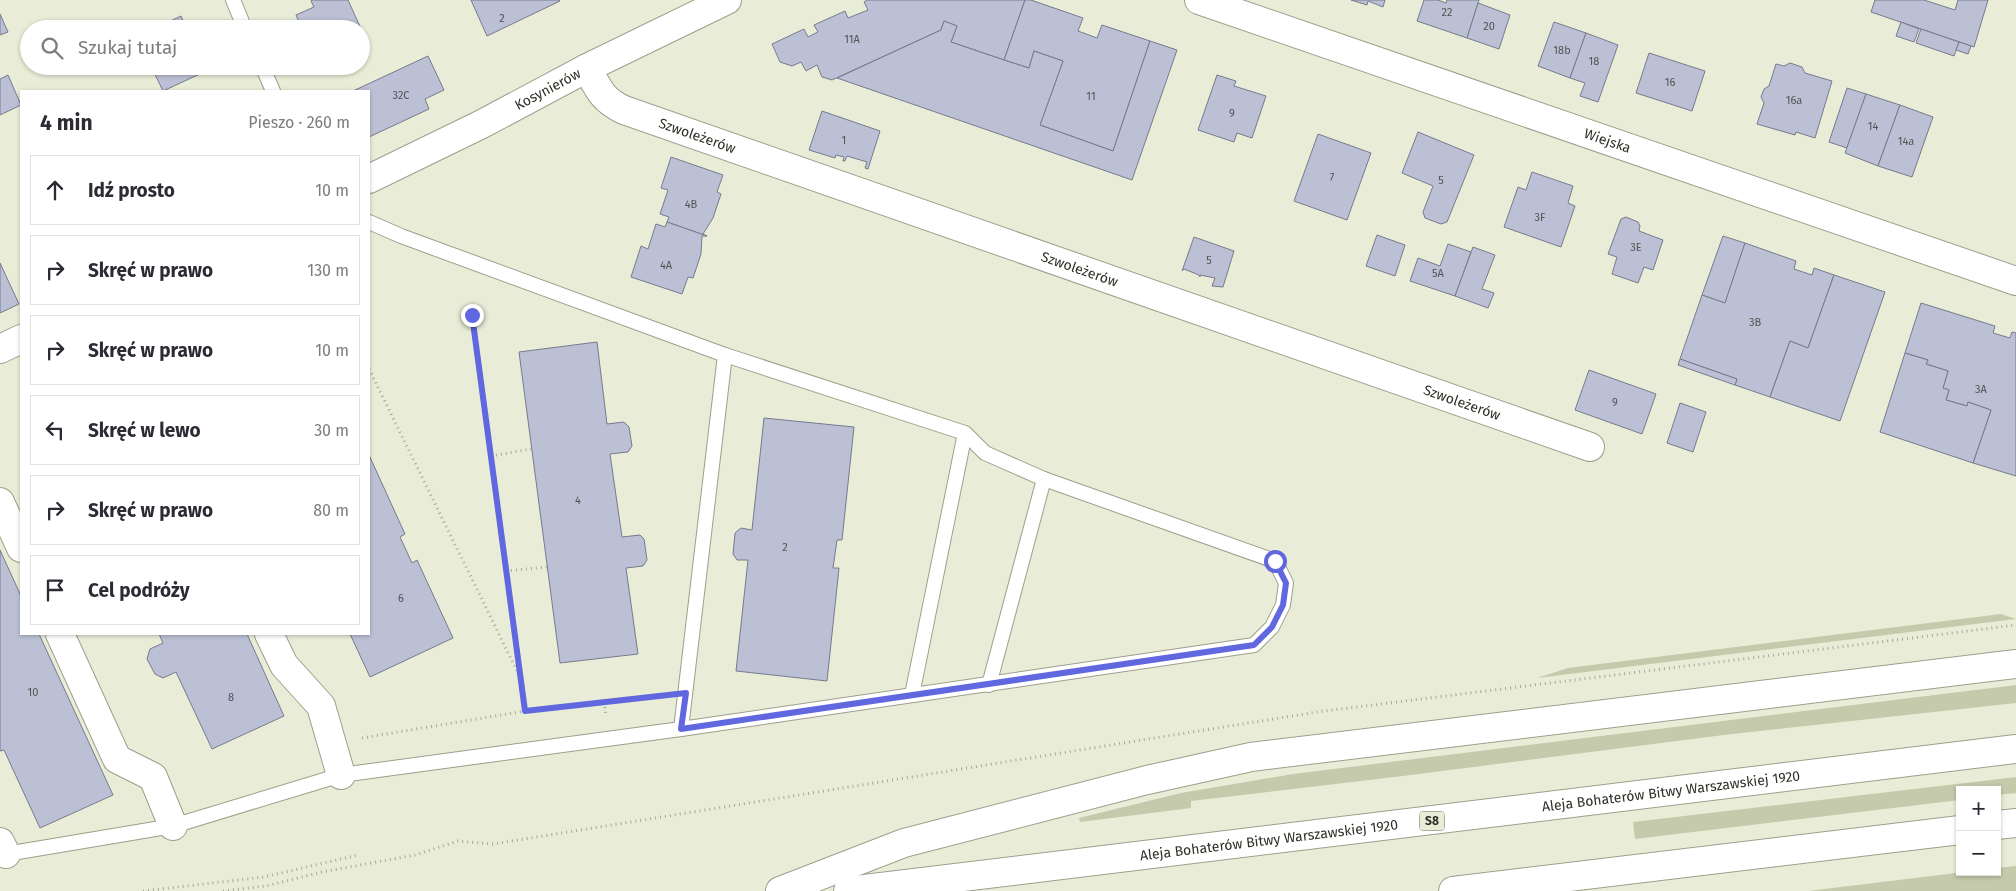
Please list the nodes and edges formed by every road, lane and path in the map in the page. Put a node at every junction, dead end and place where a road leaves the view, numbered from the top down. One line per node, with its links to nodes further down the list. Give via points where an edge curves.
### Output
1 (232, 0): 4 (lane)
2 (727, 0): 5 (main road, Kosynierów)
3 (1199, 0): 10 (main road, Wiejska)
4 (241, 20)
5 (587, 68): 8 (main road, Kosynierów, via 482,124); 17 (main road, Szwoleżerów, via 602,96 624,110)
6 (266, 75): 7 (lane)
7 (273, 90)
8 (370, 178)
9 (370, 222): 14 (lane)
10 (2016, 281)
11 (472, 315): 19 (path)
12 (20, 339): 13 (main road)
13 (0, 348)
14 (725, 356): 16 (lane); 30 (lane)
15 (370, 371): 28 (path)
16 (965, 433): 20 (lane, via 985,453); 31 (lane)
17 (1590, 447)
18 (532, 450): 19 (path)
19 (491, 456): 24 (path)
20 (1044, 479): 29 (lane); 29 (lane, via 1275,561 1286,583 1283,605 1272,627 1254,645)
21 (0, 502): 22 (main road)
22 (20, 546)
23 (547, 567): 24 (path)
24 (506, 571): 28 (path)
25 (60, 635): 39 (main road, via 117,759 153,777)
26 (269, 635): 34 (main road, via 284,666 322,706)
27 (2016, 664): 46 (main road, via 1251,757 904,842)
28 (520, 678): 32 (path)
29 (989, 685): 31 (lane)
30 (686, 693): 32 (path); 33 (lane)
31 (912, 695): 33 (lane)
32 (525, 711): 34 (path)
33 (681, 729): 36 (lane)
34 (332, 743): 36 (main road)
35 (2016, 749): 47 (main road, Aleja Bohaterów Bitwy Warszawskiej 1920 / S8)
36 (341, 775): 39 (lane)
37 (2016, 823): 38 (main road)
38 (2001, 825)
39 (174, 826): 41 (lane)
40 (1956, 830): 48 (main road)
41 (2, 850)
42 (358, 855): 44 (path, via 264,877)
43 (359, 865): 45 (path, via 266,886)
44 (143, 891)
45 (223, 891)
46 (780, 891)
47 (848, 891)
48 (1454, 891)

